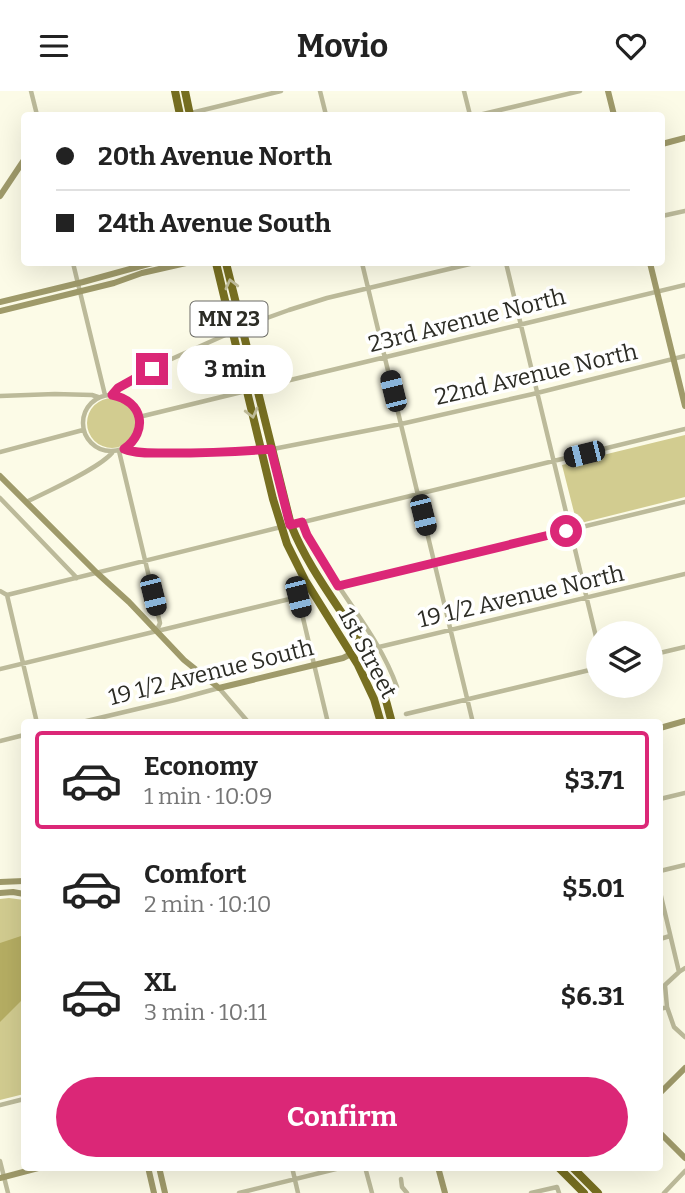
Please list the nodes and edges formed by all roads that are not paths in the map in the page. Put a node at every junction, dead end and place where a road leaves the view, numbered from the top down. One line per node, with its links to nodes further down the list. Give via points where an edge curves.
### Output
1 (31, 91): 9 (street)
2 (174, 91): 10 (highway)
3 (185, 91): 11 (highway)
4 (281, 91): 12 (street)
5 (320, 91): 13 (street)
6 (464, 91): 14 (street)
7 (580, 91): 15 (street)
8 (608, 91): 16 (street)
9 (36, 112)
10 (184, 112)
11 (186, 112)
12 (198, 112)
13 (325, 112)
14 (469, 112)
15 (492, 112)
16 (613, 112)
17 (685, 138): 18 (street)
18 (665, 143)
19 (21, 164): 20 (street)
20 (0, 196)
21 (685, 211): 22 (street)
22 (665, 215)
23 (74, 266): 33 (street)
24 (143, 266): 33 (street)
25 (173, 266): 33 (street, via 114,283)
26 (217, 266): 40 (highway, MN 23)
27 (227, 266): 39 (highway, MN 23, one-way to 27)
28 (363, 266): 34 (street)
29 (461, 266): 34 (street)
30 (507, 266): 38 (street)
31 (651, 266): 35 (street)
32 (685, 285): 35 (street, 23rd Avenue North)
33 (79, 287): 36 (street); 37 (street); 46 (street)
34 (368, 288): 39 (street); 42 (street)
35 (657, 292): 38 (street, 23rd Avenue North); 43 (street)
36 (0, 302)
37 (0, 311)
38 (521, 324): 42 (street, 23rd Avenue North); 45 (street)
39 (241, 327): 44 (highway, MN 23)
40 (233, 332): 44 (highway, MN 23); 47 (street, via 167,361)
41 (685, 356): 43 (street, 22nd Avenue North)
42 (385, 357): 44 (street, 23rd Avenue North); 52 (street)
43 (674, 359): 45 (street, 22nd Avenue North); 50 (street)
44 (252, 390): 51 (street, 23rd Avenue North); 55 (highway, MN 23); 56 (highway, MN 23, one-way to 56)
45 (537, 392): 52 (street, 22nd Avenue North); 59 (street)
46 (105, 395): 47 (street); 49 (street)
47 (112, 395): 51 (street, via 129,401)
48 (0, 396): 49 (street)
49 (99, 398): 54 (street, via 85,411)
50 (685, 406)
51 (139, 417): 58 (street, via 137,436)
52 (401, 423): 55 (street, 22nd Avenue North); 61 (street)
53 (685, 429): 59 (street)
54 (83, 431): 57 (street); 58 (street, via 94,446)
55 (271, 449): 56 (street, 22nd Avenue North); 66 (highway, MN 23)
56 (261, 450): 58 (street, 22nd Avenue North); 66 (highway, MN 23)
57 (0, 451)
58 (118, 451): 63 (street); 68 (street)
59 (554, 461): 61 (street); 67 (street)
60 (0, 476): 63 (street)
61 (418, 494): 65 (street); 69 (street)
62 (0, 498): 72 (street)
63 (26, 502): 70 (street)
64 (685, 502): 67 (street)
65 (302, 522): 66 (street); 73 (street)
66 (286, 526): 68 (street); 83 (highway, 1st Street / MN 23, via 301,573); 84 (highway, 1st Street / MN 23)
67 (570, 530): 69 (street); 76 (street)
68 (145, 561): 70 (street); 78 (street, via 160,623)
69 (434, 563): 73 (street); 79 (street)
70 (97, 573): 72 (street); 78 (street)
71 (685, 574): 76 (street, 19 1/2 Avenue North)
72 (77, 578): 75 (street)
73 (338, 586): 80 (street)
74 (0, 591): 75 (street)
75 (7, 596): 85 (street)
76 (587, 598): 77 (street); 79 (street, 19 1/2 Avenue North)
77 (592, 621)
78 (157, 631): 85 (street); 86 (street, via 298,597); 90 (street)
79 (451, 631): 80 (street, 19 1/2 Avenue North); 91 (street)
80 (379, 647): 84 (street, 19 1/2 Avenue North); 89 (street)
81 (685, 647): 82 (street)
82 (663, 652)
83 (351, 653): 86 (street, 19 1/2 Avenue South); 97 (highway, 1st Street / MN 23)
84 (367, 654): 98 (highway, 1st Street / MN 23)
85 (23, 664): 87 (street); 93 (street)
86 (314, 665): 90 (street, 19 1/2 Avenue South); 96 (street)
87 (0, 669)
88 (586, 671): 91 (street)
89 (397, 687)
90 (219, 688): 94 (street, 19 1/2 Avenue South); 95 (street)
91 (467, 699): 92 (street); 99 (street)
92 (406, 714)
93 (36, 719)
94 (95, 719)
95 (246, 719)
96 (327, 719)
97 (380, 719)
98 (391, 719)
99 (472, 719)
100 (685, 722): 101 (street)
101 (663, 727)
102 (21, 736): 103 (street)
103 (0, 741)
104 (685, 793): 105 (street)
105 (663, 798)
106 (685, 865): 107 (street)
107 (663, 870)
108 (21, 881): 109 (street)
109 (0, 882)
110 (0, 893): 111 (street)
111 (21, 893)
112 (663, 905): 113 (street)
113 (670, 936): 114 (street); 116 (street)
114 (663, 938)
115 (685, 968): 116 (street)
116 (679, 972): 117 (street, via 665,985)
117 (667, 1007): 118 (street); 119 (street, via 674,1027)
118 (663, 1008)
119 (685, 1037)
120 (685, 1068): 121 (street)
121 (663, 1090)
122 (21, 1100): 123 (street)
123 (0, 1105)
124 (663, 1136): 125 (street)
125 (685, 1158)
126 (0, 1161): 137 (street)
127 (26, 1171): 137 (street)
128 (149, 1171): 142 (street)
129 (160, 1171): 143 (street)
130 (293, 1171): 138 (street)
131 (328, 1171): 138 (street)
132 (366, 1171): 146 (street)
133 (439, 1171): 148 (street)
134 (562, 1171): 150 (highway)
135 (580, 1171): 151 (highway)
136 (685, 1171): 152 (street)
137 (2, 1177): 141 (street)
138 (295, 1179): 144 (street); 145 (street)
139 (401, 1179): 147 (street)
140 (558, 1190): 149 (street)
141 (8, 1193)
142 (154, 1193)
143 (165, 1193)
144 (239, 1193)
145 (298, 1193)
146 (372, 1193)
147 (407, 1193)
148 (444, 1193)
149 (531, 1193)
150 (584, 1193)
151 (598, 1193)
152 (663, 1193)

